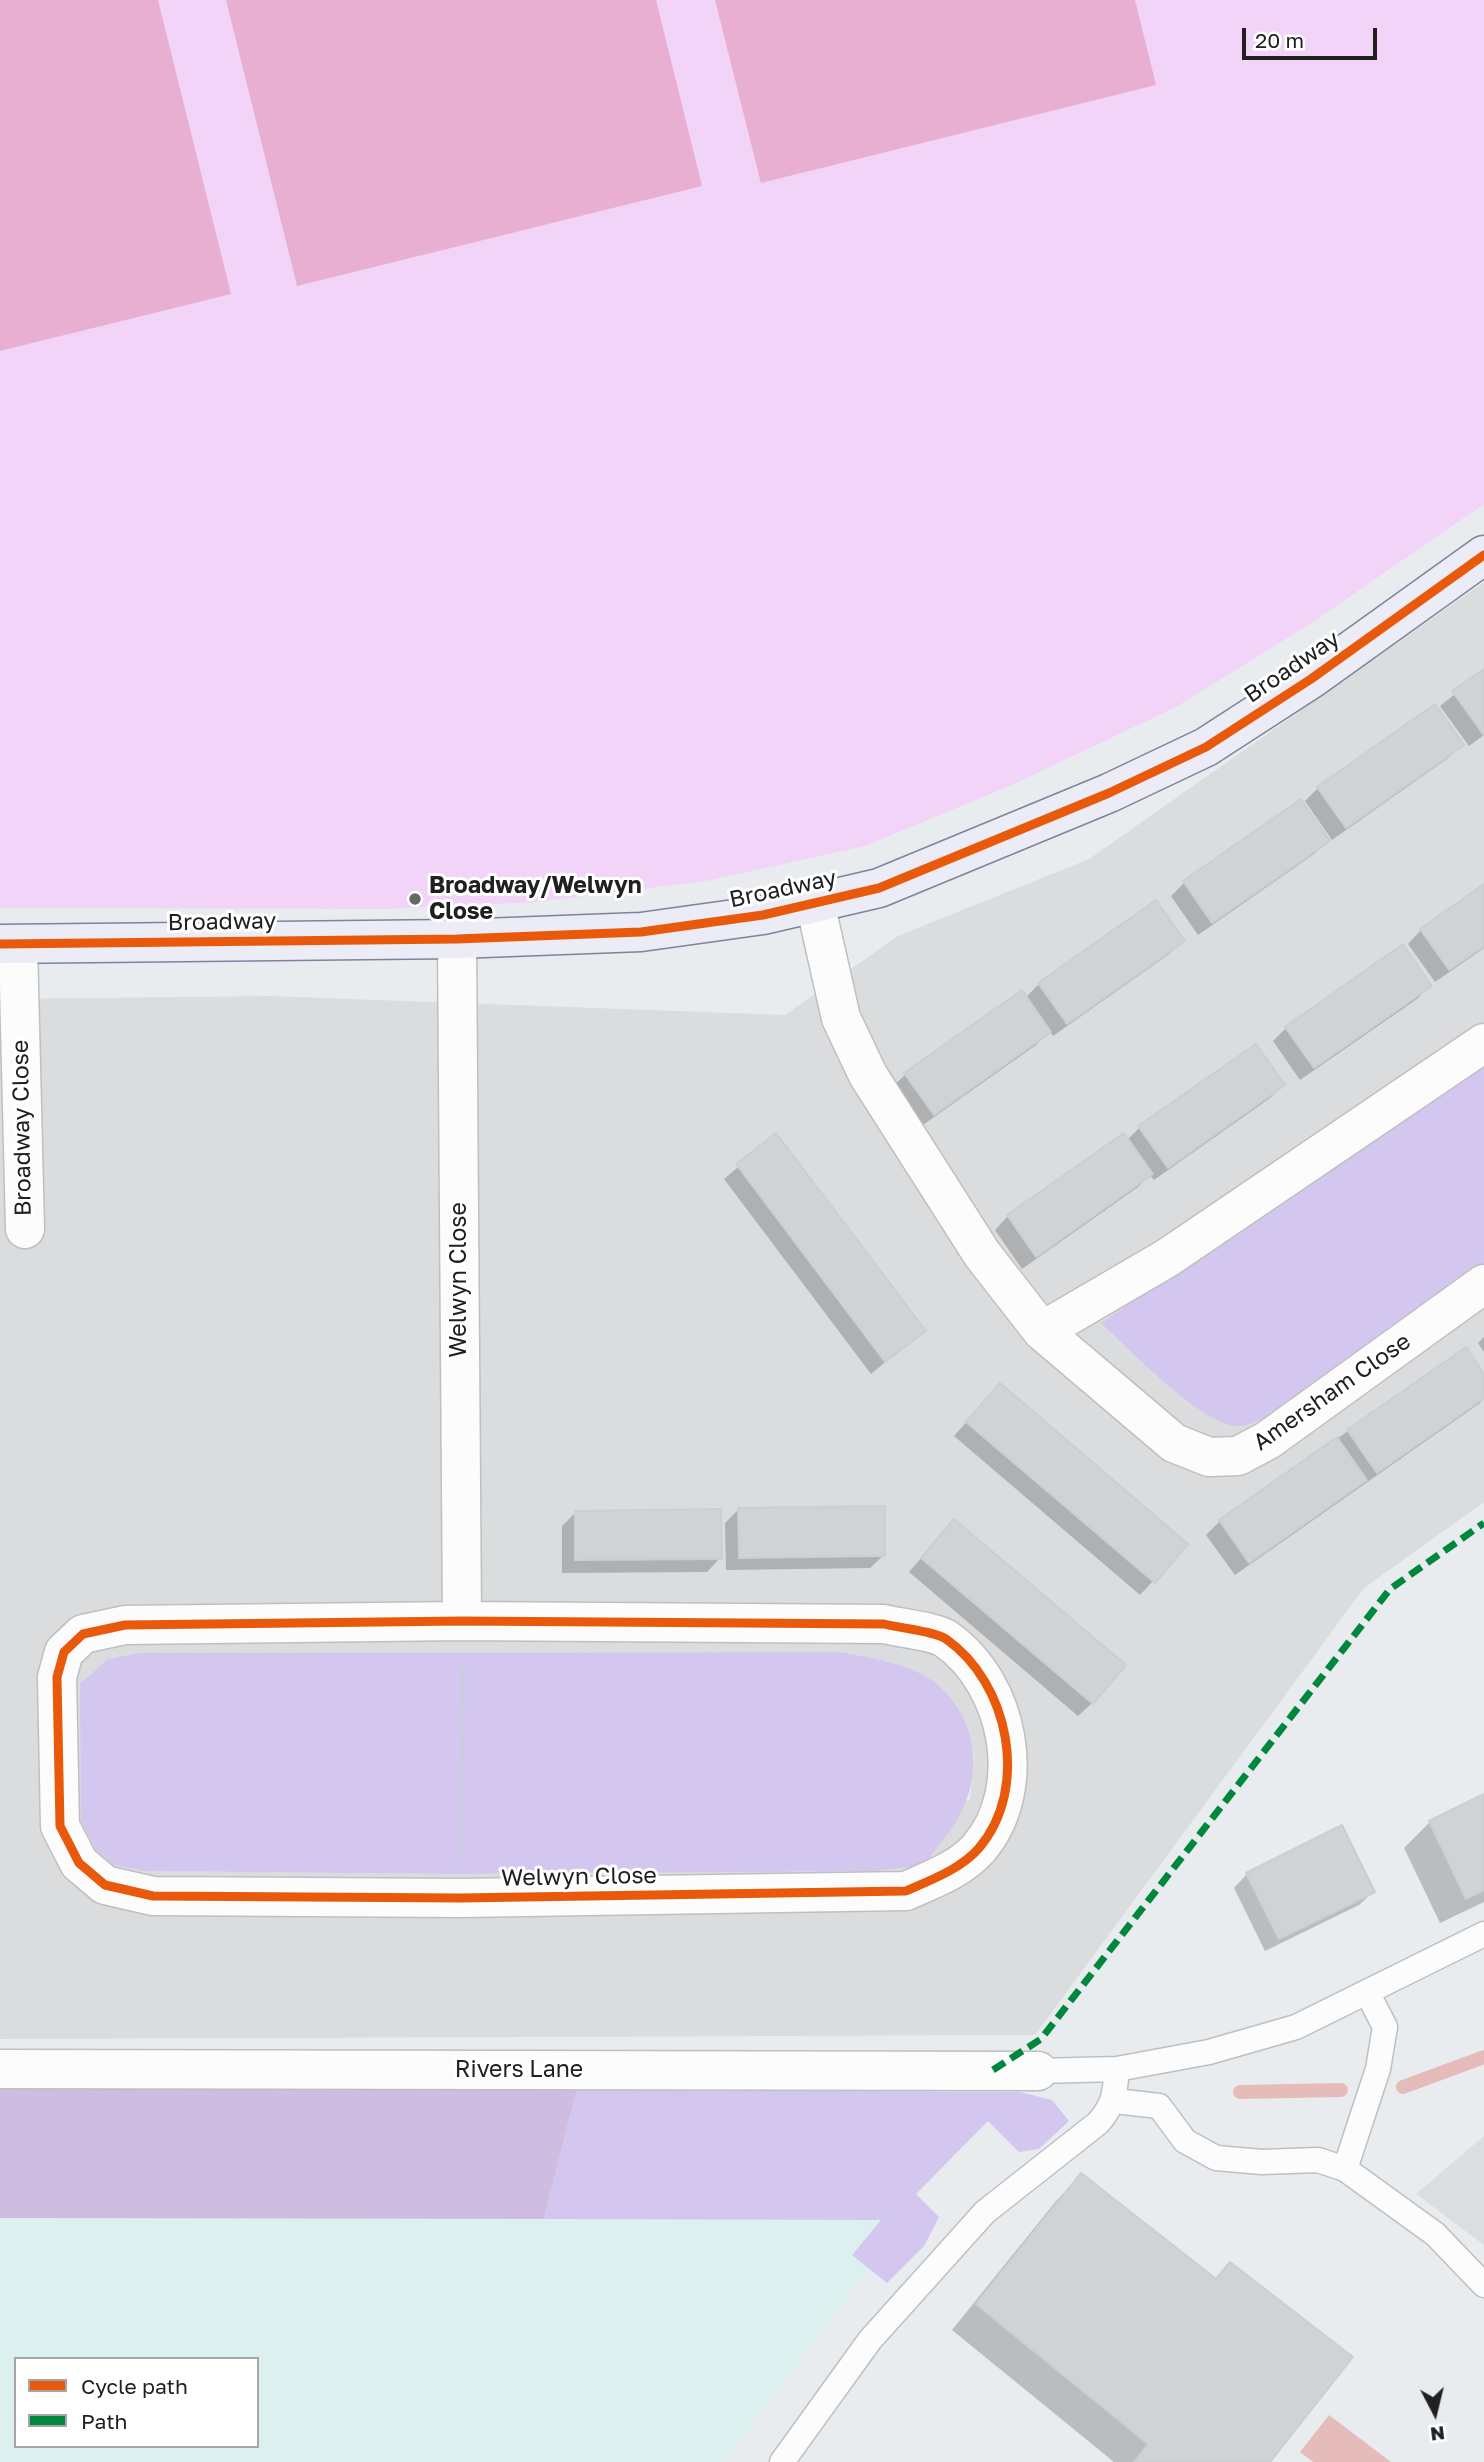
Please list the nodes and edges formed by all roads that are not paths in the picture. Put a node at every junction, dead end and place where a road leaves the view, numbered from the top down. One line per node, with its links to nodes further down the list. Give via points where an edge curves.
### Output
1 (1484, 555): 2 (street, Broadway, via 1311,679 1206,747 990,844 879,888)
2 (815, 903): 3 (street, Broadway, via 641,932); 8 (street, Amersham Close, via 841,1018 868,1075 982,1254)
3 (457, 939): 4 (street, Broadway); 9 (street, Welwyn Close)
4 (9, 944): 6 (street, Broadway Close)
5 (1484, 1043): 8 (street, via 1167,1258)
6 (25, 1229)
7 (1484, 1284): 8 (street, Amersham Close, via 1268,1440 1238,1456 1209,1457 1174,1443)
8 (1042, 1331)
9 (462, 1620): 9 (street, Welwyn Close, via 884,1624 944,1638 981,1674 1003,1723 1009,1774 996,1818 979,1848 950,1871 906,1891 461,1898 153,1896 105,1885 79,1863 60,1826 57,1677 64,1652 83,1634 125,1625)
10 (1484, 1934): 11 (lane)
11 (1367, 1992): 13 (lane, via 1296,2027 1209,2052); 16 (lane, via 1385,2027 1378,2069)
12 (0, 2069): 14 (street, Rivers Lane)
13 (1117, 2069): 14 (lane); 15 (lane)
14 (1038, 2071)
15 (1115, 2101): 16 (lane, via 1159,2106 1185,2141 1216,2158 1318,2160); 18 (lane, via 1098,2123 985,2212 870,2340)
16 (1345, 2169): 17 (lane, via 1435,2234)
17 (1484, 2285)
18 (782, 2462)

